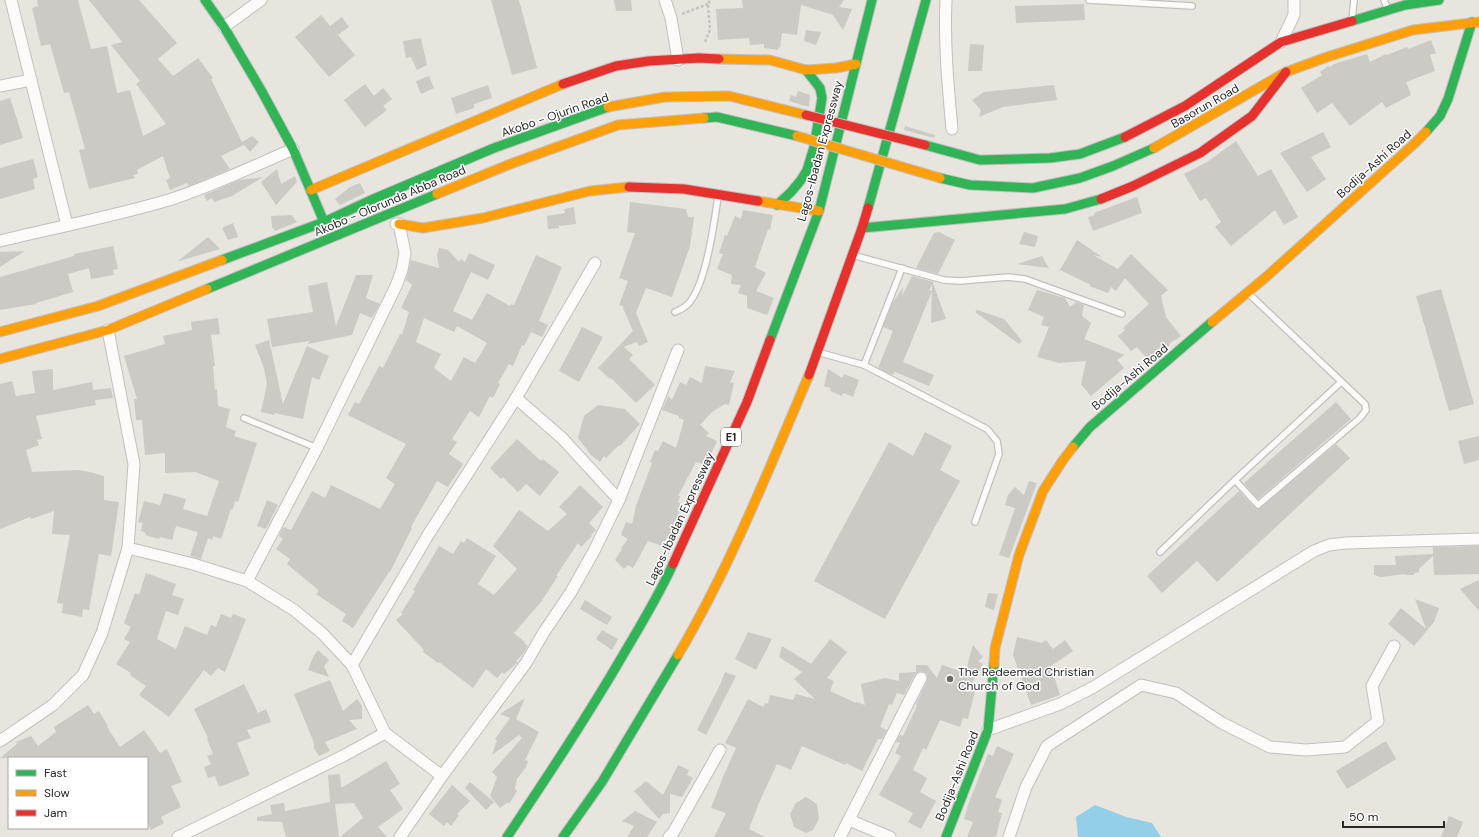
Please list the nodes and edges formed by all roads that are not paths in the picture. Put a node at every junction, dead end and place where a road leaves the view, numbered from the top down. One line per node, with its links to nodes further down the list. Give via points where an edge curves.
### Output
1 (11, 0): 23 (street)
2 (205, 0): 17 (main road)
3 (261, 0): 17 (street)
4 (665, 0): 19 (street, via 671,18)
5 (872, 0): 20 (main road, Lagos-Ibadan Expressway / E1)
6 (926, 0): 37 (main road)
7 (946, 0): 26 (street, via 945,26)
8 (1089, 0): 13 (lane)
9 (1294, 0): 18 (street, via 1294,15)
10 (1354, 0): 15 (lane)
11 (1384, 0): 14 (lane)
12 (1439, 0): 14 (main road, Basorun Road)
13 (1192, 6)
14 (1388, 10): 15 (main road, Basorun Road)
15 (1352, 20): 18 (main road, Basorun Road)
16 (1475, 22): 22 (main road, Basorun Road, via 1412,30); 42 (main road, Bodija-Ashi Road, via 1440,116 1410,148)
17 (224, 27): 28 (main road)
18 (1281, 42): 25 (main road, Basorun Road, bridge, via 1185,106 1124,137 1080,154 1050,158 980,160)
19 (678, 60): 21 (main road, via 770,60); 29 (main road, via 616,66 549,89)
20 (856, 64): 21 (main road); 32 (main road, Lagos-Ibadan Expressway / E1)
21 (806, 70): 31 (main road, via 820,88 822,98 811,160 800,181)
22 (1286, 72): 27 (main road, Basorun Road, bridge, via 1153,149 1080,178 1034,188 970,185); 37 (main road, via 1252,116 1200,153 1101,199 1065,209)
23 (31, 80): 24 (street); 36 (street)
24 (0, 86)
25 (806, 115): 34 (main road, Akobo - Ojurin Road, via 729,96 665,97 604,108 494,148)
26 (952, 129)
27 (797, 136): 33 (main road, Akobo - Olorunda Abba Road, via 717,117 618,125 513,163)
28 (293, 149): 29 (main road); 36 (street, via 240,173 171,199)
29 (312, 190): 34 (main road)
30 (718, 195): 31 (main road); 35 (main road, via 684,189 607,189 483,218 423,228); 43 (lane, via 712,236 700,283 688,305)
31 (777, 204): 32 (main road)
32 (818, 211): 73 (main road, Lagos-Ibadan Expressway / E1, via 747,402 663,587 565,751)
33 (376, 218): 35 (street); 45 (main road, Akobo - Olorunda Abba Road)
34 (324, 222): 46 (main road, Akobo - Olorunda Abba Road, via 98,306)
35 (399, 224): 54 (street, via 404,253 402,270)
36 (67, 225): 38 (street)
37 (862, 228): 39 (main road)
38 (0, 241)
39 (852, 255): 41 (lane); 48 (main road)
40 (595, 263): 52 (street)
41 (902, 268): 44 (lane, via 960,281 1008,277 1025,279); 50 (lane)
42 (1247, 292): 51 (lane); 65 (main road, Bodija-Ashi Road, via 1090,427 1063,460 1043,491 1019,555 995,648)
43 (675, 312)
44 (1122, 314)
45 (108, 330): 49 (main road, Akobo - Olorunda Abba Road); 59 (street, via 134,464)
46 (0, 332)
47 (678, 350): 56 (street)
48 (818, 352): 50 (lane); 74 (main road, via 760,491 706,607 602,782)
49 (0, 359)
50 (864, 365): 57 (lane, via 987,429 997,441 999,454)
51 (1341, 382): 55 (lane); 55 (lane, via 1365,404 1366,410 1360,418 1258,505)
52 (516, 398): 56 (street, via 562,438); 63 (street, via 428,535)
53 (244, 418): 54 (lane)
54 (317, 448): 61 (street)
55 (1235, 480): 60 (lane)
56 (619, 500): 69 (street, via 571,592 526,664)
57 (975, 522)
58 (1479, 539): 65 (street, via 1353,542 1329,545 1314,551 1092,688 1060,704)
59 (128, 548): 61 (street); 67 (street, via 102,633 83,675 52,705)
60 (1160, 552)
61 (247, 581): 63 (street, via 298,613 322,633)
62 (1394, 646): 79 (street, via 1372,686 1378,721 1345,747 1306,750 1270,747 1222,723 1176,693 1141,685 1047,746 1026,787)
63 (352, 665): 66 (street)
64 (921, 678): 70 (street)
65 (988, 730): 78 (main road, Bodija-Ashi Road)
66 (386, 733): 69 (street); 71 (street)
67 (0, 741)
68 (720, 750): 75 (street)
69 (442, 776): 72 (street)
70 (849, 820): 76 (street); 77 (street)
71 (178, 837)
72 (400, 837)
73 (508, 837)
74 (564, 837)
75 (669, 837)
76 (840, 837)
77 (890, 837)
78 (946, 837)
79 (1009, 837)

